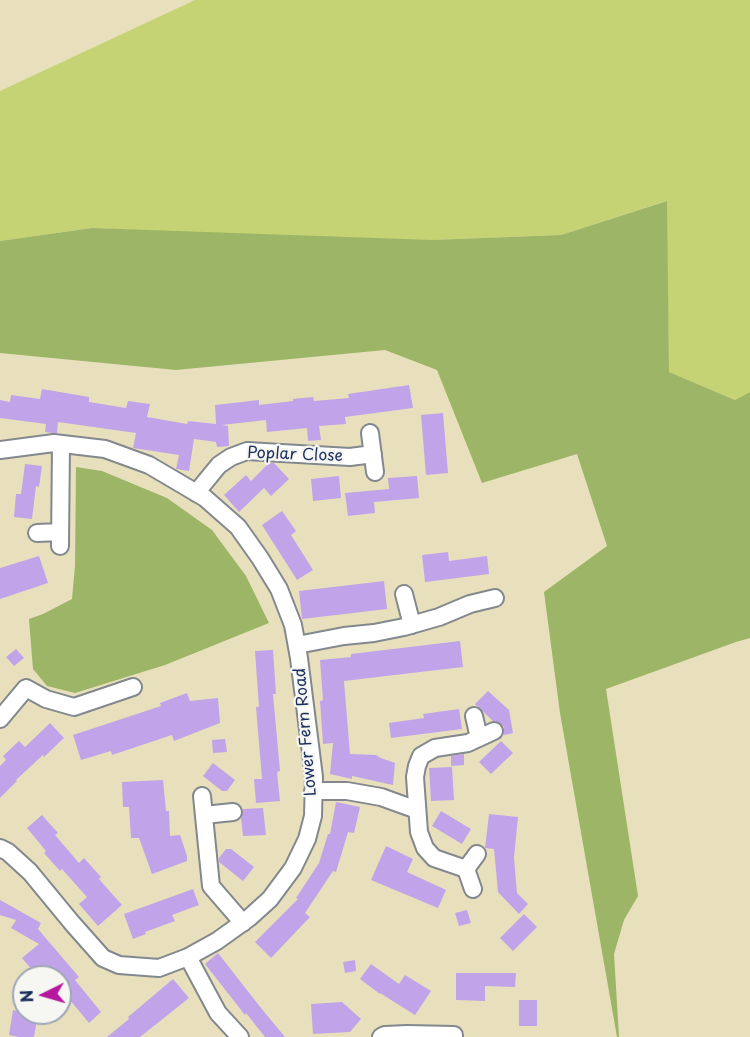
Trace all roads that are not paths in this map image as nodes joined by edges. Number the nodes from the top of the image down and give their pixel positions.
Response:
1 (370, 433) dead end
2 (61, 444) junction
3 (0, 450) edge
4 (373, 454) junction
5 (375, 472) dead end
6 (196, 493) junction
7 (37, 533) dead end
8 (404, 594) dead end
9 (495, 598) dead end
10 (412, 625) junction
11 (297, 645) junction
12 (133, 687) dead end
13 (474, 716) dead end
14 (0, 719) edge
15 (494, 731) dead end
16 (478, 738) junction
17 (313, 791) junction
18 (202, 796) dead end
19 (417, 810) junction
20 (233, 812) dead end
21 (204, 815) junction
22 (0, 848) edge
23 (477, 854) dead end
24 (466, 869) junction
25 (473, 889) dead end
26 (243, 923) junction
27 (188, 957) junction
28 (454, 1035) dead end
29 (240, 1037) edge
30 (381, 1037) edge

1 - 4 street
2 - 3 street, Lower Fern Road
2 - 6 street, Lower Fern Road
2 - 7 street
4 - 5 street
4 - 6 street, Poplar Close
6 - 11 street, Lower Fern Road
8 - 10 street
9 - 10 street
10 - 11 street
11 - 17 street, Lower Fern Road
12 - 14 street
13 - 16 street
15 - 16 street
16 - 19 street
17 - 19 street
17 - 26 street, Lower Fern Road
18 - 21 street
19 - 24 street
20 - 21 street
21 - 26 street
22 - 27 street, Lower Fern Road
23 - 24 street
24 - 25 street
26 - 27 street, Lower Fern Road
27 - 29 street
28 - 30 street

